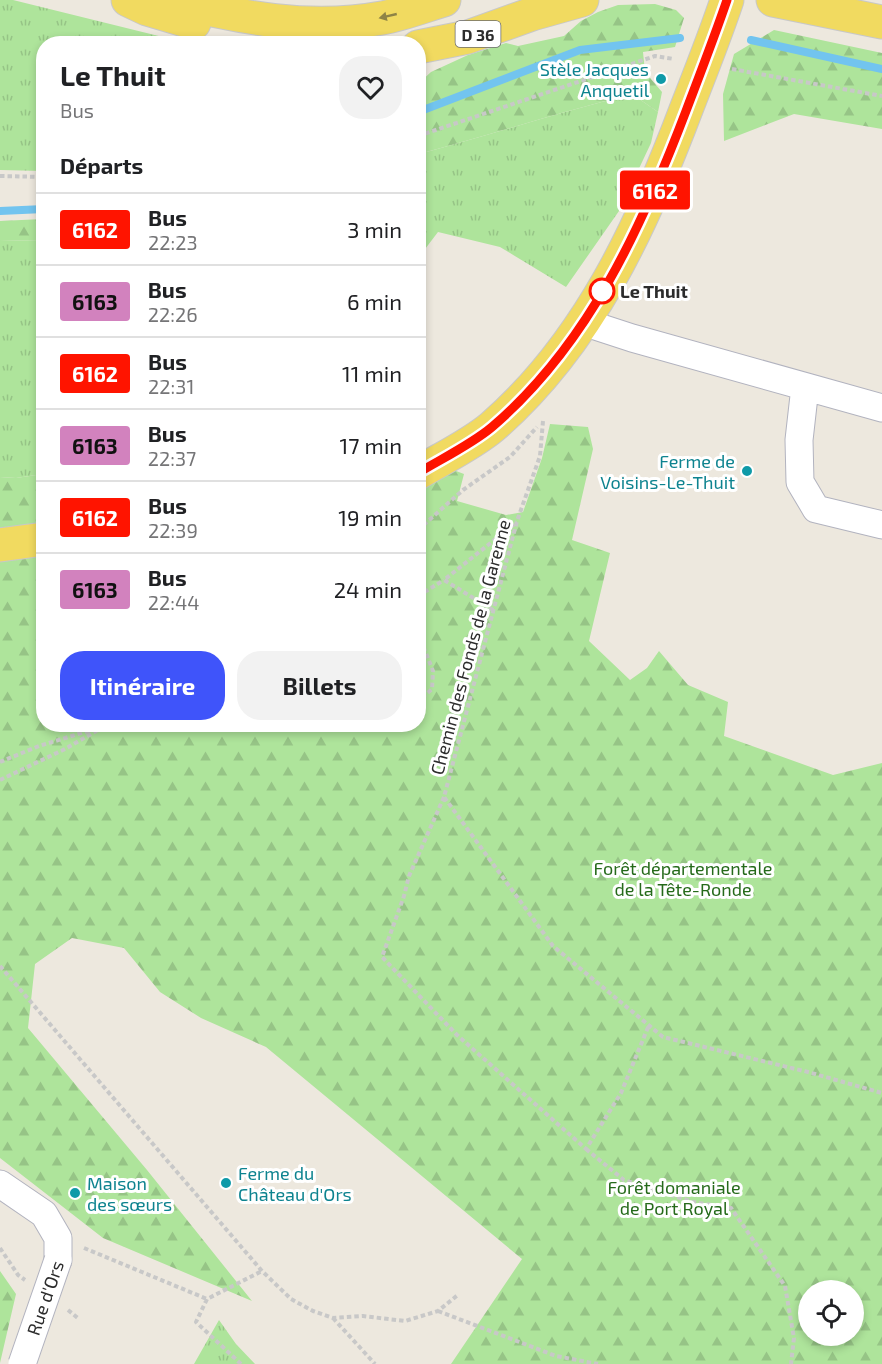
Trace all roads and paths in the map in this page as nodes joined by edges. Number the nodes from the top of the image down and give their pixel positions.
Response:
1 (128, 0) edge
2 (171, 0) edge
3 (444, 0) edge
4 (582, 0) edge
5 (727, 0) edge
6 (773, 0) edge
7 (540, 7) edge
8 (882, 22) edge
9 (243, 36) edge
10 (426, 45) edge
11 (706, 64) junction
12 (882, 96) edge
13 (426, 133) edge
14 (0, 176) edge
15 (36, 177) edge
16 (583, 322) junction
17 (805, 387) junction
18 (882, 408) edge
19 (426, 468) edge
20 (517, 521) junction
21 (426, 523) edge
22 (882, 525) edge
23 (36, 540) edge
24 (0, 545) edge
25 (444, 580) junction
26 (426, 591) edge
27 (494, 610) junction
28 (426, 653) edge
29 (426, 694) edge
30 (85, 732) edge
31 (94, 732) edge
32 (0, 762) edge
33 (0, 780) edge
34 (444, 797) junction
35 (0, 966) edge
36 (649, 1025) junction
37 (882, 1093) edge
38 (586, 1149) junction
39 (0, 1184) edge
40 (58, 1249) junction
41 (262, 1271) junction
42 (459, 1294) dead end
43 (207, 1299) junction
44 (438, 1311) junction
45 (333, 1318) junction
46 (22, 1364) edge
47 (241, 1364) edge
48 (375, 1364) edge
49 (598, 1364) edge
50 (791, 1364) edge

1 - 9 main road
3 -> 2 main road, D 36
4 - 7 main road, D 36
5 - 11 main road
6 - 8 main road
7 - 10 main road, D 36
11 - 12 path
11 - 13 path
11 - 16 main road
14 - 15 path
16 - 17 street
16 - 19 main road
17 - 18 street
17 - 22 street
20 - 21 path, Chemin des Fonds de la Garenne
20 - 25 path
20 - 27 path, Chemin des Fonds de la Garenne
23 - 24 main road
25 - 26 path
25 - 27 path
27 - 34 path, Chemin des Fonds de la Garenne
28 - 29 path
30 - 32 path
31 - 33 path
34 - 36 path, Chemin des Fonds de la Garenne
34 - 38 path
35 - 41 path
36 - 37 path, Chemin des Fonds de la Garenne
36 - 38 path
38 - 50 path
39 - 40 street, Rue d'Ors
40 - 43 path
40 - 46 street, Rue d'Ors, bridge
41 - 43 path
41 - 45 path
42 - 44 path
43 - 47 path
44 - 45 path
44 - 49 path
45 - 48 path

